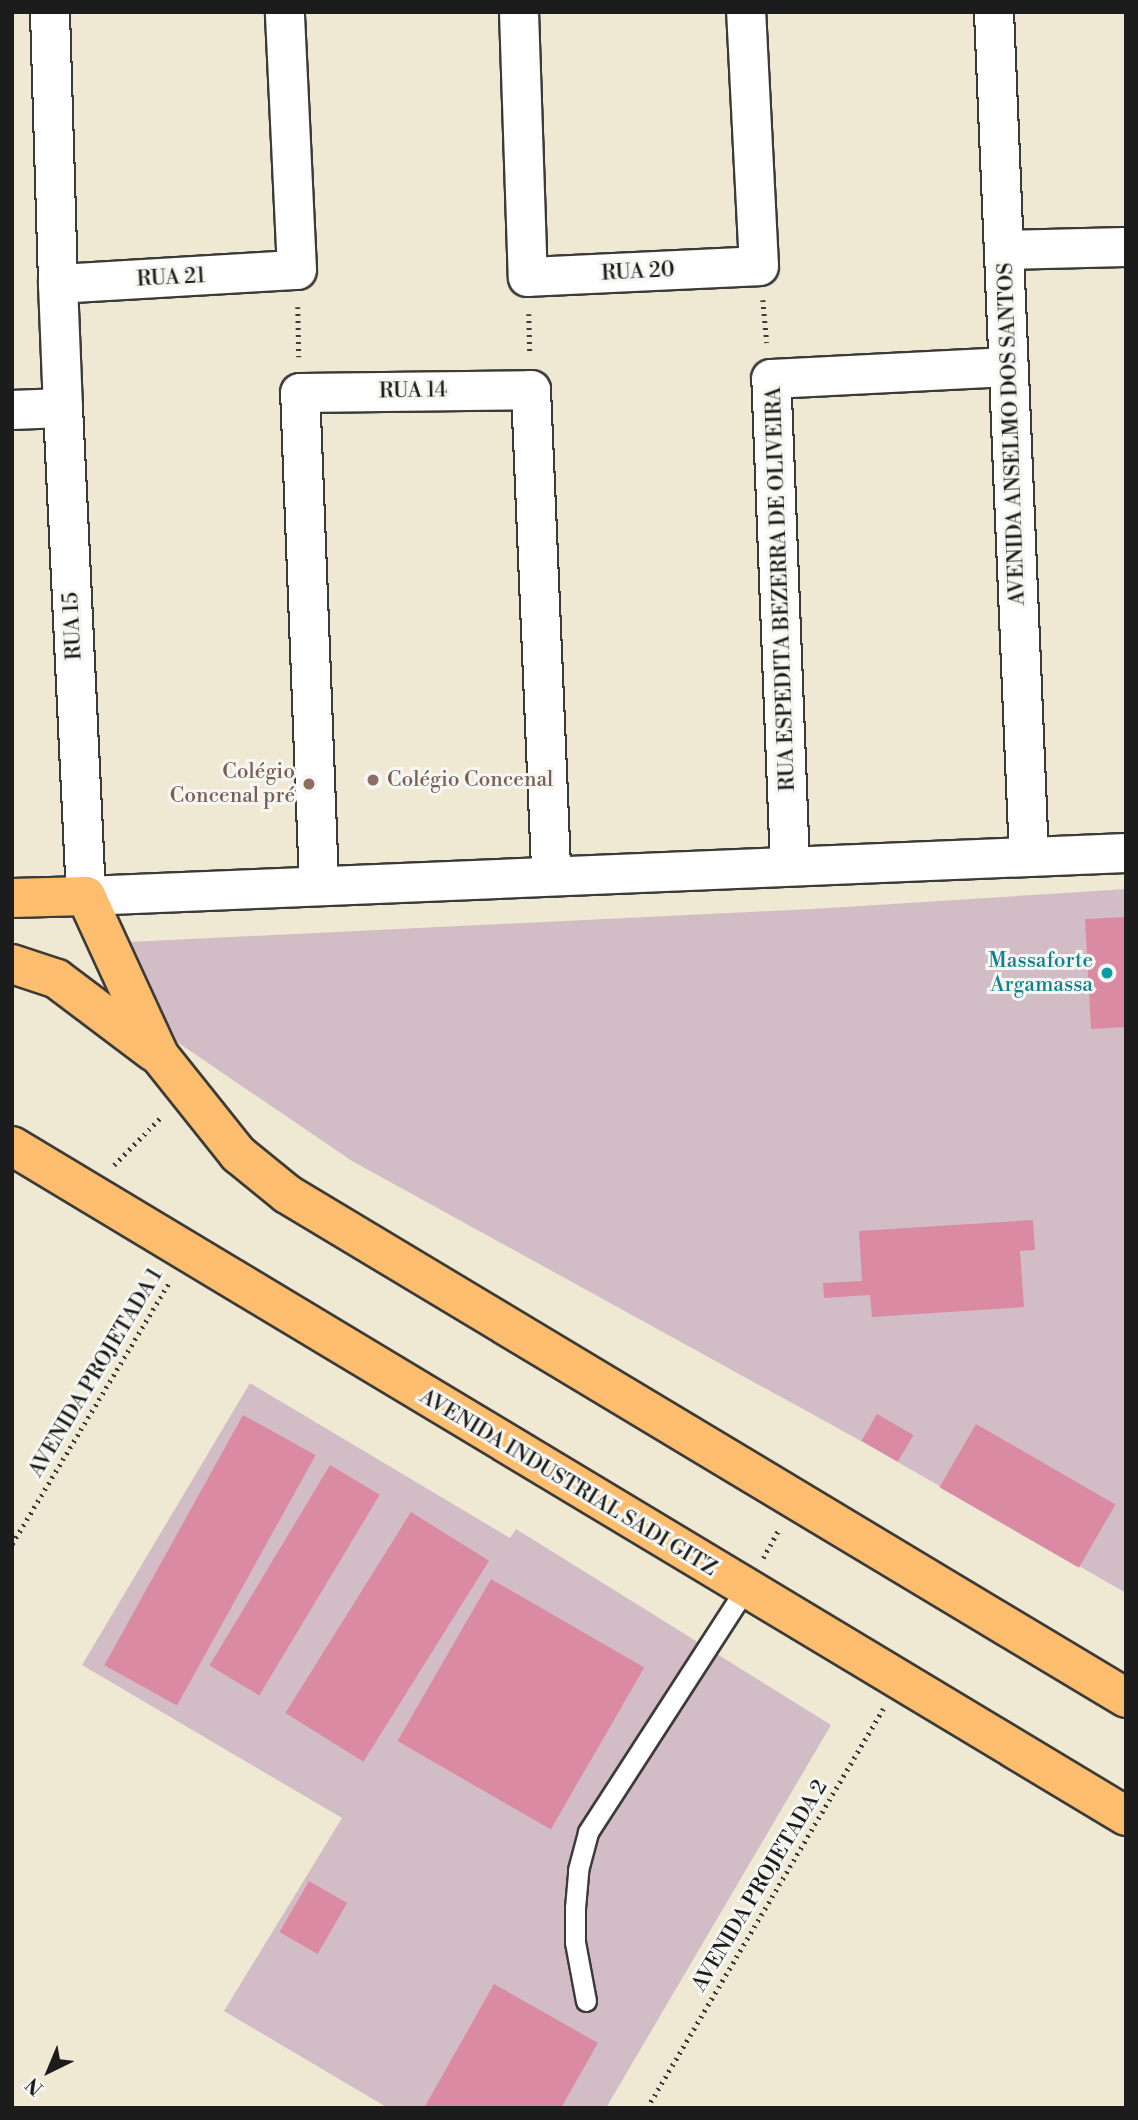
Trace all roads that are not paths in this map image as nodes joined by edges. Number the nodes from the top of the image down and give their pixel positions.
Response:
1 (50, 12) edge
2 (285, 12) edge
3 (519, 12) edge
4 (746, 12) edge
5 (994, 12) edge
6 (1126, 247) edge
7 (1004, 250) junction
8 (58, 284) junction
9 (1009, 368) junction
10 (63, 408) junction
11 (12, 410) edge
12 (1126, 853) edge
13 (1029, 857) junction
14 (790, 866) junction
15 (551, 875) junction
16 (319, 884) junction
17 (86, 895) junction
18 (12, 898) edge
19 (12, 964) edge
20 (159, 1055) junction
21 (12, 1146) edge
22 (745, 1589) junction
23 (1126, 1698) edge
24 (1126, 1816) edge
25 (586, 2001) dead end

1 - 8 street
2 - 8 street, RUA 21
3 - 4 street, RUA 20
5 - 7 street, AVENIDA ANSELMO DOS SANTOS
6 - 7 street
7 - 9 street, AVENIDA ANSELMO DOS SANTOS
8 - 10 street, RUA 15
9 - 13 street, AVENIDA ANSELMO DOS SANTOS
9 - 14 street, RUA ESPEDITA BEZERRA DE OLIVEIRA
10 - 11 street
10 - 17 street, RUA 15
12 - 13 street
13 - 14 street
14 - 15 street
15 - 16 street
15 - 16 street, RUA 14
16 - 17 street
17 - 18 main road
17 - 20 main road
19 - 20 main road
20 - 23 main road
21 - 22 main road, AVENIDA INDUSTRIAL SADI GITZ
22 - 24 main road, AVENIDA INDUSTRIAL SADI GITZ
22 - 25 lane

